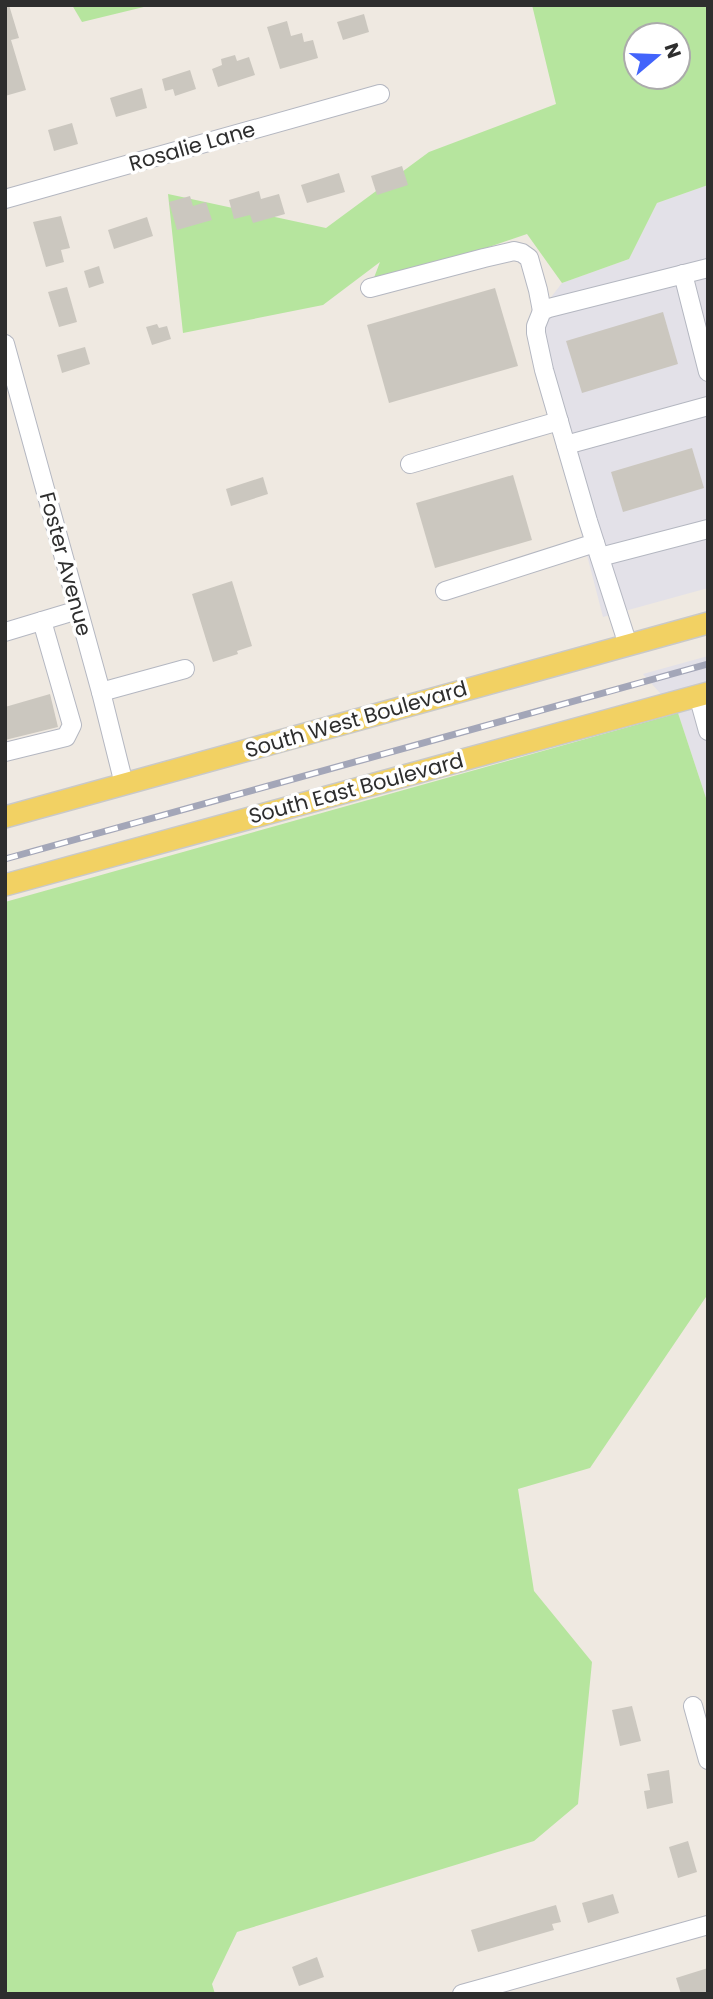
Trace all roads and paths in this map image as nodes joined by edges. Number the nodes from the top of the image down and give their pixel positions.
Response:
1 (380, 94) dead end
2 (5, 199) edge
3 (708, 268) edge
4 (683, 274) junction
5 (370, 288) dead end
6 (542, 311) junction
7 (5, 345) edge
8 (708, 372) edge
9 (708, 405) edge
10 (559, 421) junction
11 (566, 445) junction
12 (410, 464) dead end
13 (708, 529) edge
14 (598, 550) junction
15 (445, 591) dead end
16 (78, 610) junction
17 (41, 621) junction
18 (708, 622) edge
19 (5, 632) edge
20 (628, 645) junction
21 (185, 669) dead end
22 (101, 692) junction
23 (703, 694) edge
24 (708, 731) edge
25 (5, 752) edge
26 (124, 784) junction
27 (5, 817) edge
28 (5, 885) edge
29 (693, 1706) dead end
30 (708, 1760) edge
31 (708, 1926) edge
32 (462, 1994) edge

1 - 2 street, Rosalie Lane
3 - 4 street
4 - 6 street
4 - 8 street
5 - 6 street
6 - 10 street
7 - 16 street, Foster Avenue
9 - 11 street
10 - 11 street
10 - 12 street
11 - 14 street
13 - 14 street
14 - 15 street
14 - 20 street
16 - 17 street
16 - 22 street, Foster Avenue
17 - 19 street
17 - 25 street
18 - 20 main road, South West Boulevard
20 - 26 main road, South West Boulevard
21 - 22 street
22 - 26 street, Foster Avenue
23 - 24 street
23 - 28 main road, South East Boulevard
26 - 27 main road, South West Boulevard
29 - 30 street
31 - 32 street

